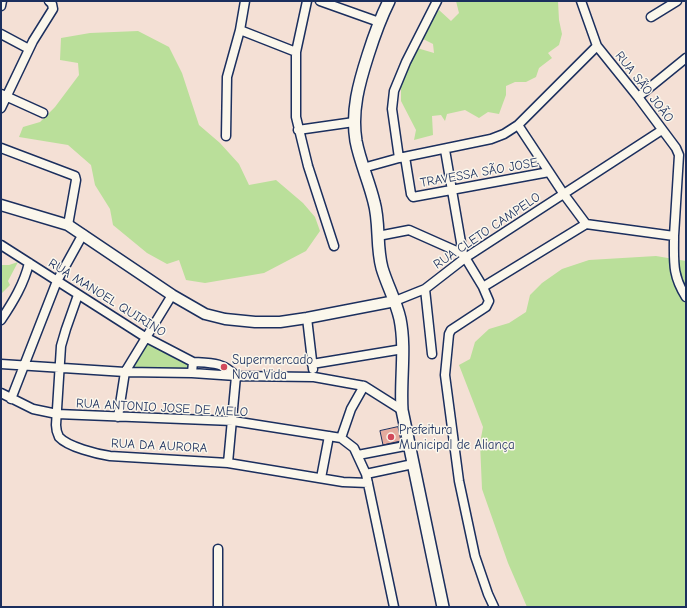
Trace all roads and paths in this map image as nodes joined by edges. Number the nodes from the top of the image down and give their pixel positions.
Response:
1 (2, 1) edge
2 (49, 1) edge
3 (245, 1) edge
4 (307, 1) edge
5 (320, 1) edge
6 (389, 1) edge
7 (437, 1) edge
8 (581, 1) edge
9 (677, 1) edge
10 (1, 6) edge
11 (651, 17) dead end
12 (379, 22) junction
13 (240, 30) junction
14 (1, 34) edge
15 (597, 46) junction
16 (29, 49) junction
17 (296, 52) junction
18 (686, 58) edge
19 (4, 95) edge
20 (638, 97) junction
21 (1, 108) edge
22 (43, 113) dead end
23 (354, 122) junction
24 (518, 125) junction
25 (298, 130) junction
26 (662, 130) junction
27 (226, 136) dead end
28 (1, 148) edge
29 (445, 150) junction
30 (402, 157) junction
31 (363, 168) junction
32 (549, 172) junction
33 (452, 189) junction
34 (563, 194) junction
35 (1, 205) edge
36 (586, 224) junction
37 (68, 225) junction
38 (83, 234) junction
39 (378, 236) junction
40 (674, 236) junction
41 (1, 245) edge
42 (334, 246) dead end
43 (464, 256) junction
44 (29, 263) junction
45 (57, 281) junction
46 (482, 287) junction
47 (425, 289) junction
48 (78, 295) junction
49 (172, 295) junction
50 (686, 297) edge
51 (395, 301) junction
52 (307, 318) junction
53 (1, 320) edge
54 (145, 337) junction
55 (403, 350) junction
56 (432, 354) dead end
57 (193, 362) junction
58 (1, 364) edge
59 (312, 364) junction
60 (23, 366) junction
61 (59, 368) junction
62 (125, 372) junction
63 (192, 373) junction
64 (236, 376) junction
65 (314, 377) junction
66 (364, 386) junction
67 (1, 393) edge
68 (12, 399) junction
69 (402, 410) junction
70 (56, 414) junction
71 (118, 417) junction
72 (232, 422) junction
73 (329, 436) junction
74 (341, 438) junction
75 (410, 445) junction
76 (358, 455) junction
77 (228, 462) junction
78 (413, 464) junction
79 (366, 474) junction
80 (321, 478) junction
81 (368, 483) junction
82 (218, 549) dead end
83 (218, 607) edge
84 (394, 607) edge
85 (443, 607) edge
86 (494, 607) edge

1 - 10 street
2 - 16 street
3 - 13 street
4 - 17 street
5 - 12 street
6 - 12 main road
7 - 30 street
8 - 15 street, RUA SÃO JOÃO
9 - 11 street
12 - 23 main road
13 - 17 street
13 - 27 street
14 - 16 street
15 - 20 street, RUA SÃO JOÃO
15 - 24 street
16 - 19 street
17 - 25 street
18 - 20 street
19 - 21 street
19 - 22 street
20 - 26 street, RUA SÃO JOÃO
23 - 25 street
23 - 31 main road
24 - 29 street
24 - 32 street
25 - 42 street
26 - 34 street, RUA CLETO CAMPELO
26 - 40 street, RUA SÃO JOÃO
28 - 37 street
29 - 30 street
29 - 33 street
30 - 31 street
30 - 33 street, TRAVESSA SÃO JOSE
31 - 39 main road
32 - 33 street, TRAVESSA SÃO JOSE
32 - 34 street
33 - 43 street
34 - 36 street
34 - 43 street, RUA CLETO CAMPELO
35 - 37 street
36 - 40 street
36 - 46 street
37 - 38 street
38 - 45 street
38 - 49 street
39 - 43 street
39 - 51 main road
40 - 50 street, RUA SÃO JOÃO
41 - 44 street, RUA MANOEL QUIRINO
43 - 46 street
43 - 47 street, RUA CLETO CAMPELO
44 - 45 street, RUA MANOEL QUIRINO
44 - 53 street
45 - 48 street, RUA MANOEL QUIRINO
45 - 60 street
46 - 86 street
47 - 51 street, RUA CLETO CAMPELO
47 - 56 street
48 - 54 street, RUA MANOEL QUIRINO
48 - 61 street
49 - 52 street
49 - 54 street
51 - 52 street
51 - 55 main road
52 - 59 street
54 - 57 street, RUA MANOEL QUIRINO
54 - 62 street
55 - 59 street
55 - 69 main road
57 - 63 street
57 - 64 street
58 - 60 street
59 - 65 street
60 - 61 street
60 - 68 street
61 - 62 street
61 - 70 street
62 - 63 street
62 - 71 street
63 - 64 street
64 - 65 street
64 - 72 street
65 - 66 street
66 - 69 street
66 - 74 street
67 - 68 street
68 - 70 street
69 - 75 main road
70 - 71 street, RUA ANTONIO JOSE DE MELO
70 - 77 street, RUA DA AURORA
71 - 72 street, RUA ANTONIO JOSE DE MELO
72 - 73 street, RUA ANTONIO JOSE DE MELO
72 - 77 street
73 - 74 street, RUA ANTONIO JOSE DE MELO
73 - 80 street
74 - 76 street
75 - 76 street
75 - 78 main road
76 - 79 street
77 - 80 street, RUA DA AURORA
78 - 79 street
78 - 85 main road
79 - 81 street
80 - 81 street, RUA DA AURORA
81 - 84 street
82 - 83 street

